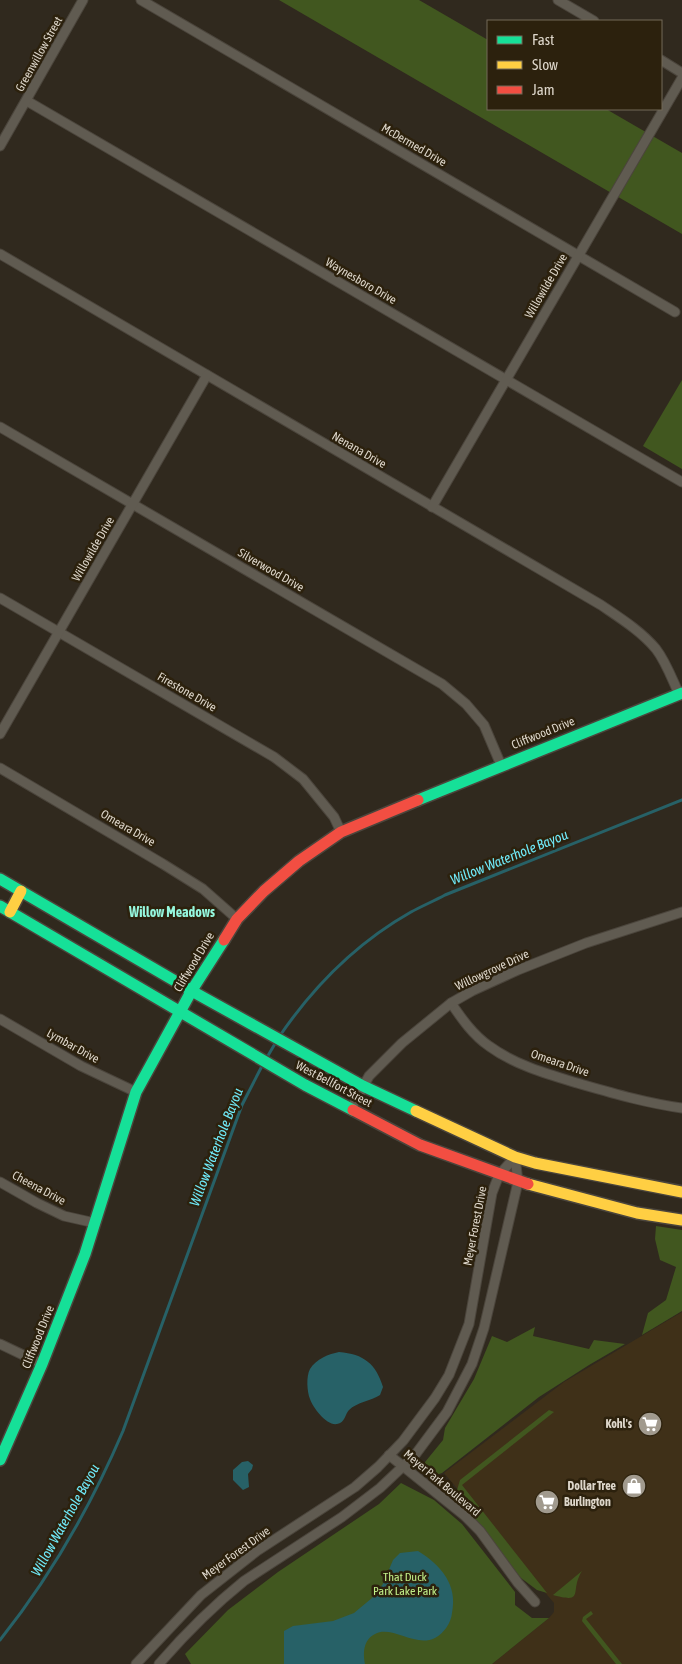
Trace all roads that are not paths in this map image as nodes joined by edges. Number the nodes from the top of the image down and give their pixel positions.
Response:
1 (83, 0) edge
2 (141, 0) edge
3 (558, 0) edge
4 (592, 20) edge
5 (662, 61) edge
6 (682, 73) edge
7 (682, 78) edge
8 (26, 101) junction
9 (0, 146) edge
10 (0, 254) edge
11 (579, 256) junction
12 (675, 312) dead end
13 (207, 376) junction
14 (506, 380) junction
15 (0, 427) edge
16 (682, 482) edge
17 (133, 504) junction
18 (432, 507) junction
19 (0, 598) edge
20 (59, 632) junction
21 (681, 694) edge
22 (0, 734) edge
23 (501, 765) junction
24 (0, 768) edge
25 (341, 832) junction
26 (0, 879) edge
27 (21, 891) junction
28 (5, 909) edge
29 (682, 912) edge
30 (237, 919) junction
31 (192, 990) junction
32 (451, 1003) junction
33 (180, 1013) junction
34 (0, 1019) edge
35 (363, 1086) junction
36 (136, 1092) junction
37 (682, 1108) edge
38 (351, 1109) junction
39 (516, 1157) junction
40 (499, 1175) junction
41 (0, 1182) edge
42 (518, 1182) junction
43 (682, 1192) edge
44 (682, 1220) edge
45 (96, 1224) junction
46 (469, 1324) junction
47 (484, 1328) junction
48 (0, 1344) edge
49 (42, 1364) junction
50 (389, 1455) junction
51 (0, 1460) edge
52 (403, 1467) junction
53 (315, 1514) junction
54 (325, 1528) junction
55 (535, 1602) dead end
56 (148, 1650) junction
57 (160, 1663) edge
58 (136, 1664) edge

1 - 8 street, Greenwillow Street
2 - 11 street, McDermed Drive
3 - 4 street
5 - 6 street
7 - 11 street, Willowilde Drive
8 - 9 street, Greenwillow Street
8 - 14 street, Waynesboro Drive
10 - 13 street, Nenana Drive
11 - 12 street, McDermed Drive
11 - 14 street, Willowilde Drive
13 - 17 street, Willowilde Drive
13 - 18 street, Nenana Drive
14 - 16 street, Waynesboro Drive
14 - 18 street, Willowilde Drive
15 - 17 street, Silverwood Drive
17 - 20 street, Willowilde Drive
17 - 23 street, Silverwood Drive
18 - 21 street, Nenana Drive
19 - 20 street, Firestone Drive
20 - 22 street, Willowilde Drive
20 - 25 street, Firestone Drive
21 - 23 main road, Cliffwood Drive
23 - 25 main road, Cliffwood Drive
24 - 30 street, Omeara Drive
25 - 30 main road, Cliffwood Drive
26 - 27 main road, West Bellfort Street
27 - 28 main road
27 - 31 main road, West Bellfort Street
28 - 33 main road, West Bellfort Street
29 - 32 street, Willowgrove Drive
30 - 31 main road, Cliffwood Drive
31 - 33 main road, Cliffwood Drive
31 - 35 main road, West Bellfort Street
32 - 35 street, Willowgrove Drive
32 - 37 street, Omeara Drive
33 - 36 main road, Cliffwood Drive
33 - 38 main road, West Bellfort Street
34 - 36 street, Lymbar Drive
35 - 38 street, Willowgrove Drive
35 - 39 main road, West Bellfort Street
36 - 45 main road, Cliffwood Drive
38 - 40 main road, West Bellfort Street
39 - 40 street, Meyer Forest Drive
39 - 42 street
39 - 43 main road, West Bellfort Street
40 - 42 main road, West Bellfort Street
40 - 46 street, Meyer Forest Drive
41 - 45 street, Cheena Drive
42 - 44 main road, West Bellfort Street
42 - 47 street
45 - 49 main road, Cliffwood Drive
46 - 47 street
46 - 50 street, Meyer Forest Drive
47 - 52 street
48 - 49 street
49 - 51 main road, Cliffwood Drive
50 - 52 street, Meyer Park Boulevard
50 - 53 street, Meyer Forest Drive
52 - 54 street
52 - 55 street, Meyer Park Boulevard
53 - 54 street
53 - 56 street, Meyer Forest Drive
54 - 57 street
56 - 57 street
56 - 58 street, Meyer Forest Drive

